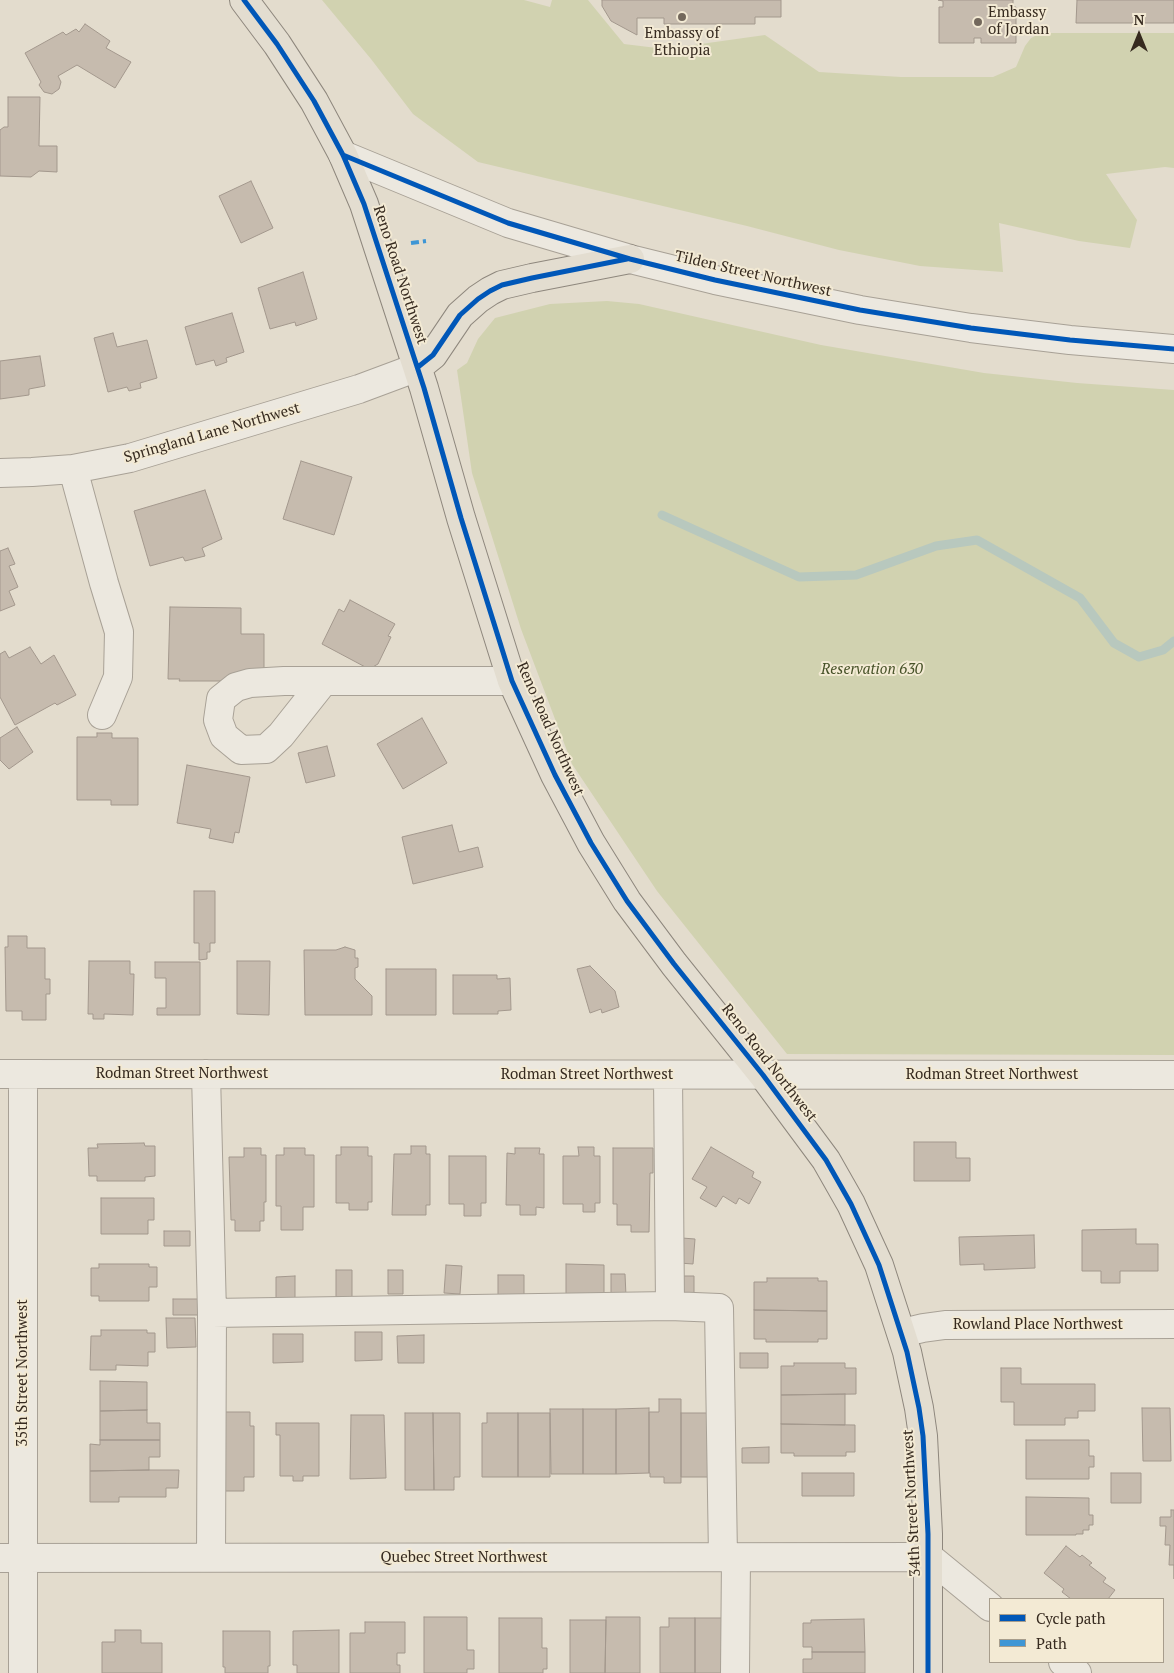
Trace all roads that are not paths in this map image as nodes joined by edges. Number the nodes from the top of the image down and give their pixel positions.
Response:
1 (244, 0) edge
2 (343, 155) junction
3 (630, 259) junction
4 (1174, 349) edge
5 (418, 367) junction
6 (73, 469) junction
7 (0, 473) edge
8 (512, 681) junction
9 (323, 682) dead end
10 (102, 715) dead end
11 (12, 1074) edge
12 (206, 1074) junction
13 (668, 1075) junction
14 (763, 1075) junction
15 (1174, 1075) edge
16 (670, 1306) junction
17 (212, 1313) junction
18 (1174, 1324) edge
19 (902, 1333) junction
20 (12, 1558) edge
21 (211, 1558) junction
22 (730, 1558) junction
23 (928, 1558) junction
24 (989, 1606) edge
25 (1064, 1663) edge
26 (23, 1673) edge
27 (735, 1673) edge
28 (928, 1673) edge
29 (1078, 1673) edge

1 - 2 main road, Reno Road Northwest
2 - 3 street, Tilden Street Northwest
2 - 5 main road, Reno Road Northwest
3 - 4 street, Tilden Street Northwest
3 - 5 main road
5 - 6 street, Springland Lane Northwest
5 - 8 main road, Reno Road Northwest
6 - 7 street, Springland Lane Northwest
6 - 10 street
8 - 9 street
8 - 14 main road, Reno Road Northwest
11 - 12 street, Rodman Street Northwest
11 - 20 street, 35th Street Northwest
12 - 13 street, Rodman Street Northwest
12 - 17 street
13 - 14 street, Rodman Street Northwest
13 - 16 street
14 - 15 street, Rodman Street Northwest
14 - 19 main road, Reno Road Northwest
16 - 17 street
16 - 22 street
17 - 21 street
18 - 19 street, Rowland Place Northwest
19 - 23 main road, 34th Street Northwest
20 - 21 street, Quebec Street Northwest
20 - 26 street, 35th Street Northwest
21 - 22 street, Quebec Street Northwest
22 - 23 street, Quebec Street Northwest
22 - 27 street
23 - 24 street
23 - 28 main road, 34th Street Northwest
25 - 29 street

